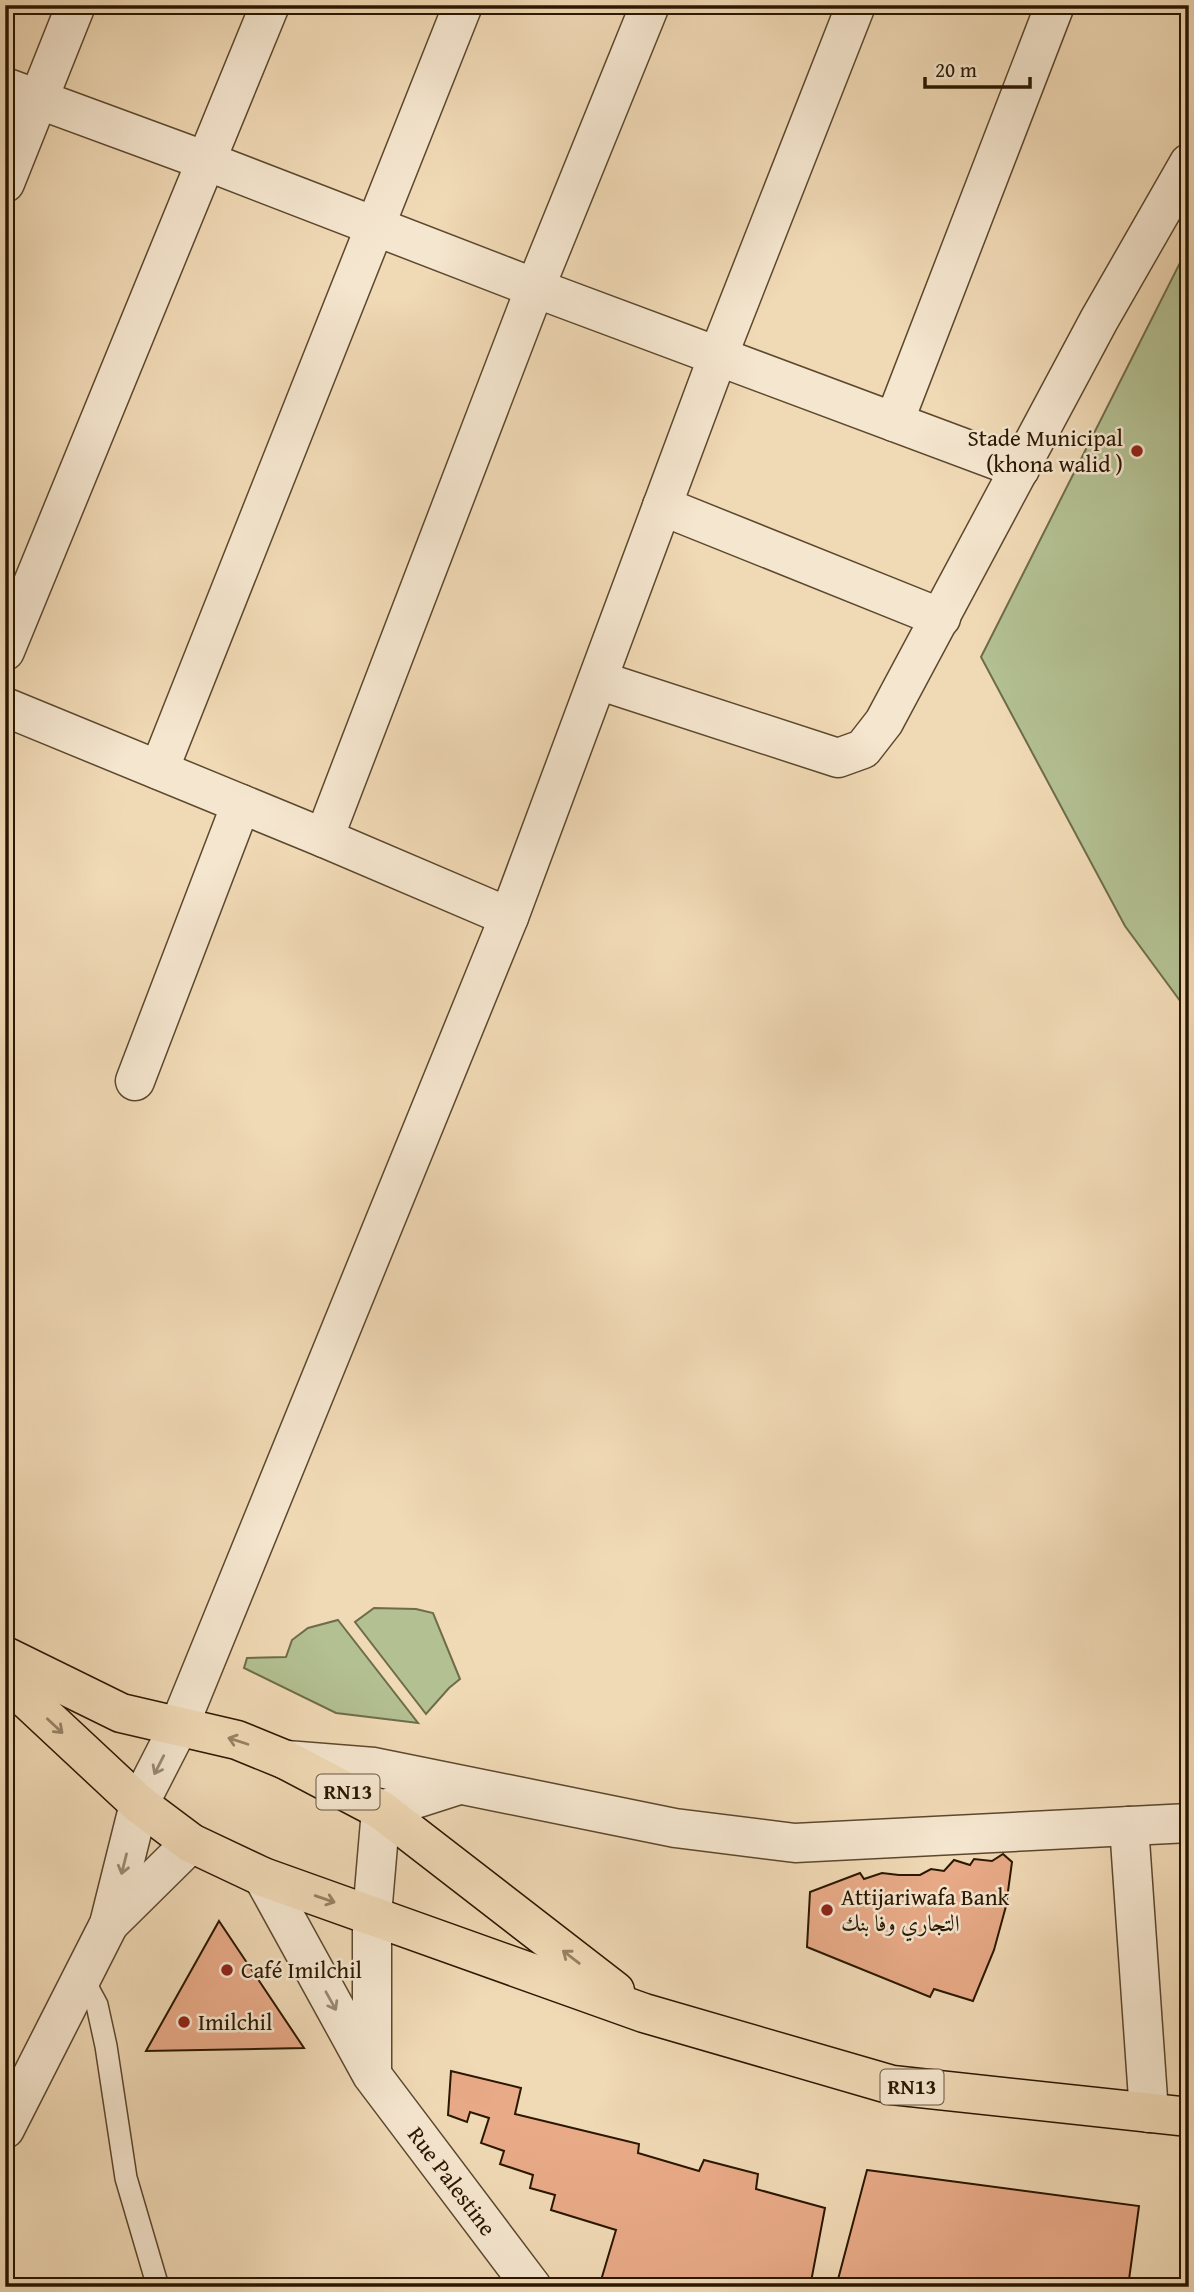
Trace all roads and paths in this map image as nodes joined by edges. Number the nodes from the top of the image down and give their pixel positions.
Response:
1 (76, 5) edge
2 (270, 5) edge
3 (463, 5) edge
4 (650, 5) edge
5 (856, 5) edge
6 (1055, 5) edge
7 (22, 93) edge
8 (206, 160) junction
9 (1189, 163) edge
10 (5, 183) edge
11 (376, 226) junction
12 (534, 288) junction
13 (718, 356) junction
14 (894, 422) junction
15 (1020, 469) junction
16 (662, 506) junction
17 (941, 618) junction
18 (5, 652) edge
19 (598, 680) junction
20 (5, 707) edge
21 (159, 770) junction
22 (242, 804) junction
23 (324, 838) junction
24 (509, 917) junction
25 (135, 1081) dead end
26 (5, 1656) edge
27 (5, 1679) edge
28 (179, 1726) junction
29 (286, 1760) junction
30 (458, 1786) junction
31 (139, 1804) junction
32 (381, 1810) junction
33 (1189, 1823) edge
34 (1129, 1826) junction
35 (191, 1843) junction
36 (263, 1877) junction
37 (372, 1915) junction
38 (109, 1924) junction
39 (82, 1977) junction
40 (644, 2013) junction
41 (372, 2075) junction
42 (1149, 2113) junction
43 (1189, 2117) edge
44 (5, 2129) edge
45 (158, 2287) edge
46 (532, 2287) edge

1 - 7 street
2 - 8 street
3 - 11 street
4 - 12 street
5 - 13 street
6 - 14 street
7 - 8 street
7 - 10 street
8 - 11 street
8 - 18 street
9 - 15 street
11 - 12 street
11 - 21 street
12 - 13 street
12 - 23 street
13 - 14 street
13 - 16 street
14 - 15 street
15 - 17 street
16 - 17 street
16 - 19 street
17 - 19 street
19 - 24 street
20 - 21 street
21 - 22 street
22 - 23 street
22 - 25 street
23 - 24 street
24 - 28 street
26 - 28 main road, RN13
27 -> 31 main road, RN13
29 -> 28 main road, RN13
28 -> 31 street
29 - 30 street
29 - 32 main road, RN13
30 - 32 street
30 - 34 street
31 - 35 main road, RN13
31 -> 38 street
32 - 37 street
40 -> 32 main road, RN13
33 - 34 street
34 - 42 street
35 - 36 main road, RN13
35 - 38 street
36 -> 37 main road, RN13
36 -> 41 street, Rue Palestine
37 - 40 main road, RN13
37 - 41 street
38 - 39 street
39 - 44 street
39 - 45 lane
40 - 42 main road, RN13
41 - 46 street, Rue Palestine
42 - 43 main road, RN13

